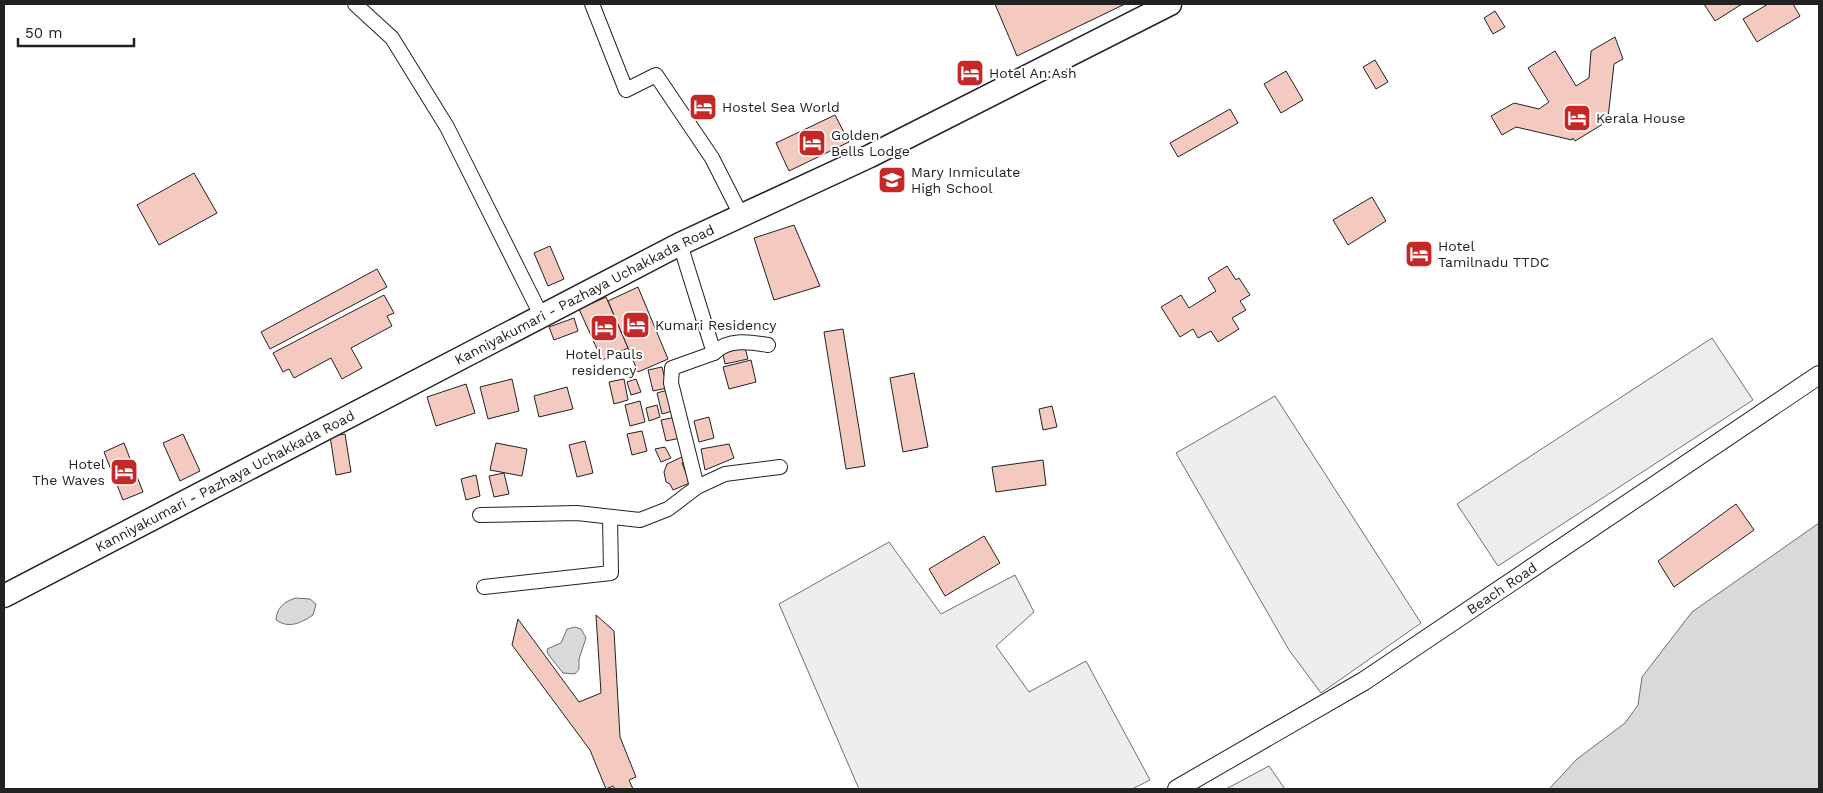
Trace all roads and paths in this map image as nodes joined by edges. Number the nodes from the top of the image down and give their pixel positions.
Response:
1 (355, 4) edge
2 (592, 4) edge
3 (1170, 4) edge
4 (741, 215) junction
5 (680, 244) junction
6 (541, 315) junction
7 (768, 345) dead end
8 (714, 353) junction
9 (1819, 375) edge
10 (780, 467) dead end
11 (697, 487) junction
12 (480, 514) dead end
13 (610, 517) junction
14 (484, 587) dead end
15 (4, 596) edge
16 (1176, 789) edge

1 - 6 street
2 - 4 street
3 - 4 main road, Kanniyakumari - Pazhaya Uchakkada Road
4 - 5 main road, Kanniyakumari - Pazhaya Uchakkada Road
5 - 6 main road, Kanniyakumari - Pazhaya Uchakkada Road
5 - 8 street
6 - 15 main road, Kanniyakumari - Pazhaya Uchakkada Road
7 - 8 street
8 - 11 street
9 - 16 street, Beach Road
10 - 11 street
11 - 13 street
12 - 13 street
13 - 14 street

